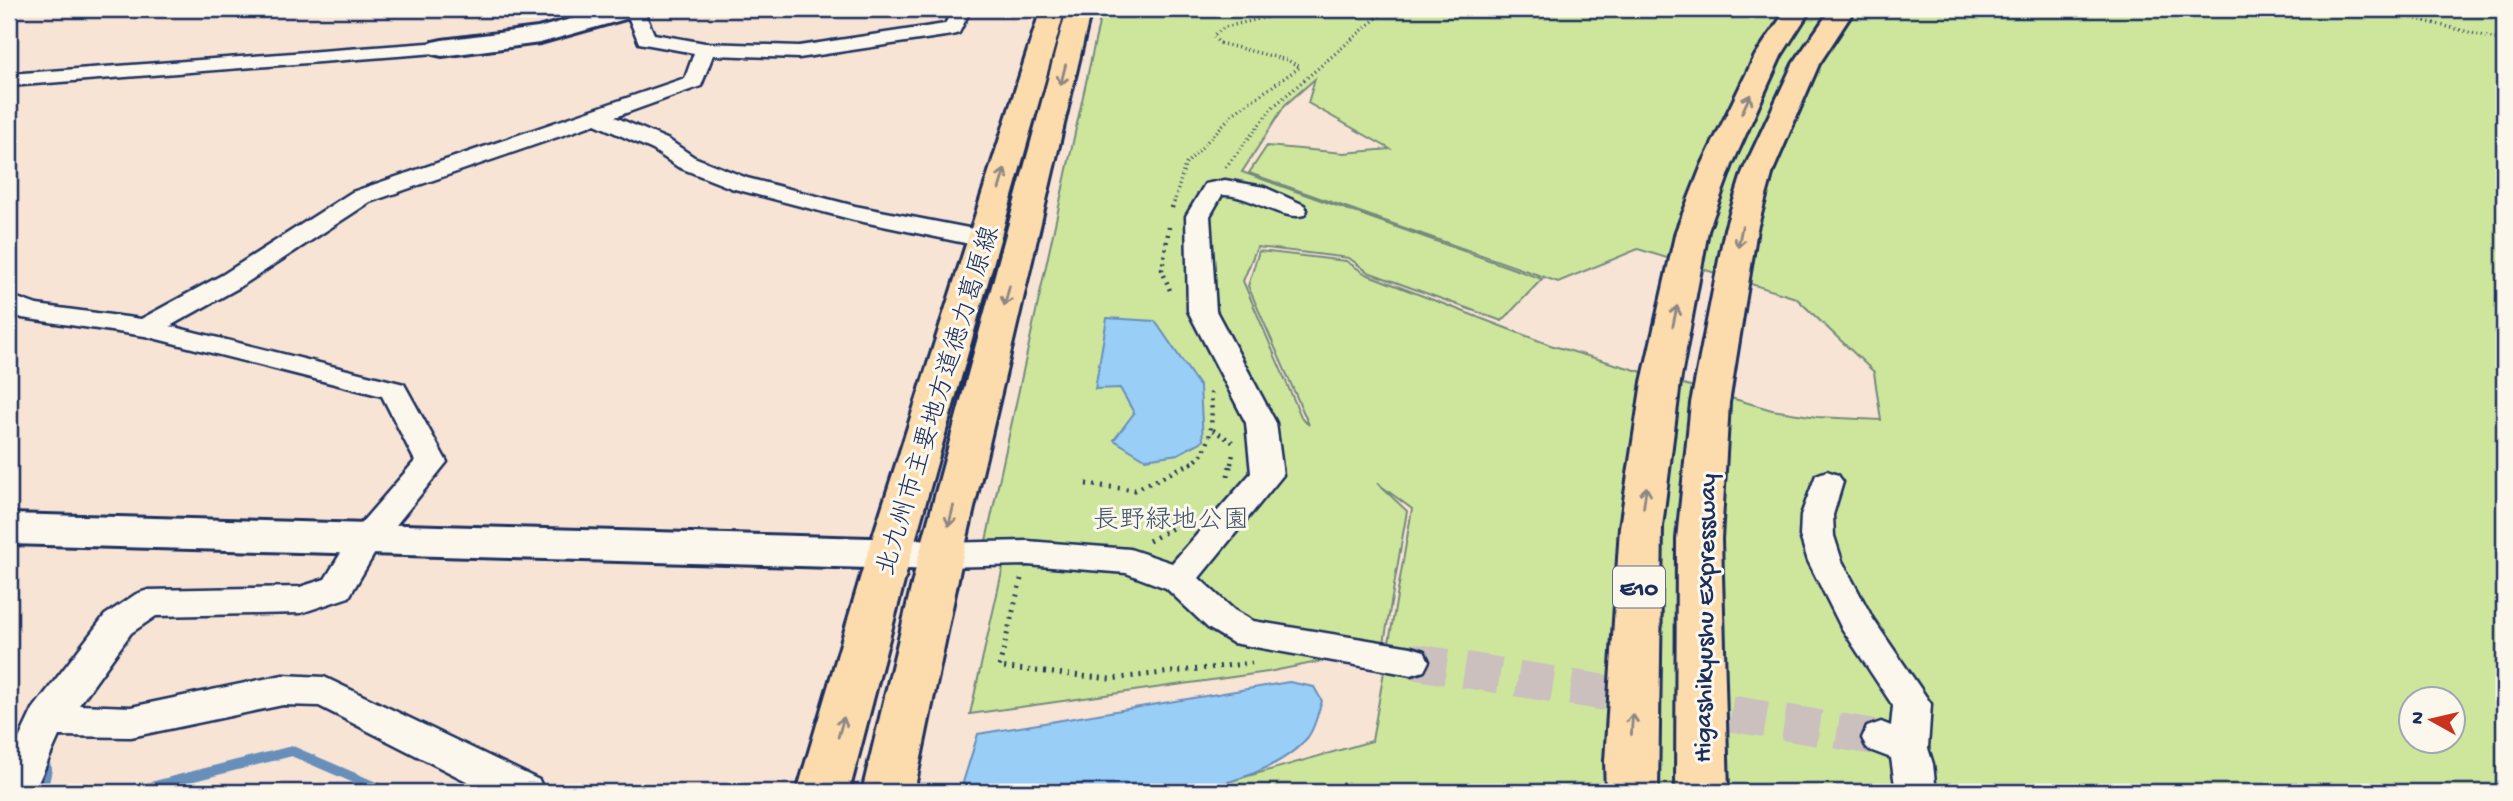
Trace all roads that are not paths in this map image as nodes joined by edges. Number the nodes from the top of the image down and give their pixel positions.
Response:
1 (634, 9) edge
2 (962, 9) edge
3 (1053, 9) edge
4 (1079, 9) edge
5 (1798, 9) edge
6 (1835, 19) edge
7 (442, 48) joint
8 (705, 49) junction
9 (9, 80) edge
10 (598, 117) junction
11 (1295, 209) dead end
12 (984, 239) junction
13 (9, 303) edge
14 (145, 328) junction
15 (1827, 482) dead end
16 (9, 529) edge
17 (367, 538) junction
18 (890, 555) junction
19 (941, 555) junction
20 (1178, 579) junction
21 (1411, 662) tunnel mouth
22 (47, 720) junction
23 (14, 792) edge
24 (525, 792) edge
25 (823, 792) edge
26 (888, 792) edge
27 (1632, 792) edge
28 (1702, 792) edge
29 (1916, 792) edge

1 - 7 street
1 - 8 street
2 - 8 street
12 -> 3 main road, 北九州市主要地方道徳力葛原線
4 -> 19 main road, 北九州市主要地方道徳力葛原線
27 -> 5 main road, E10
6 -> 28 main road, Higashikyushu Expressway / E10
7 - 9 street
8 - 10 street
10 - 12 street
10 - 14 street
11 - 20 street
12 - 18 main road, 北九州市主要地方道徳力葛原線
13 - 14 street
14 - 17 street
15 - 29 street
16 - 17 street
17 - 18 street
17 - 22 street
18 - 19 street
25 -> 18 main road, 北九州市主要地方道徳力葛原線
19 - 20 street
19 - 26 main road, 北九州市主要地方道徳力葛原線
20 - 21 street
22 - 23 street
22 - 24 street

